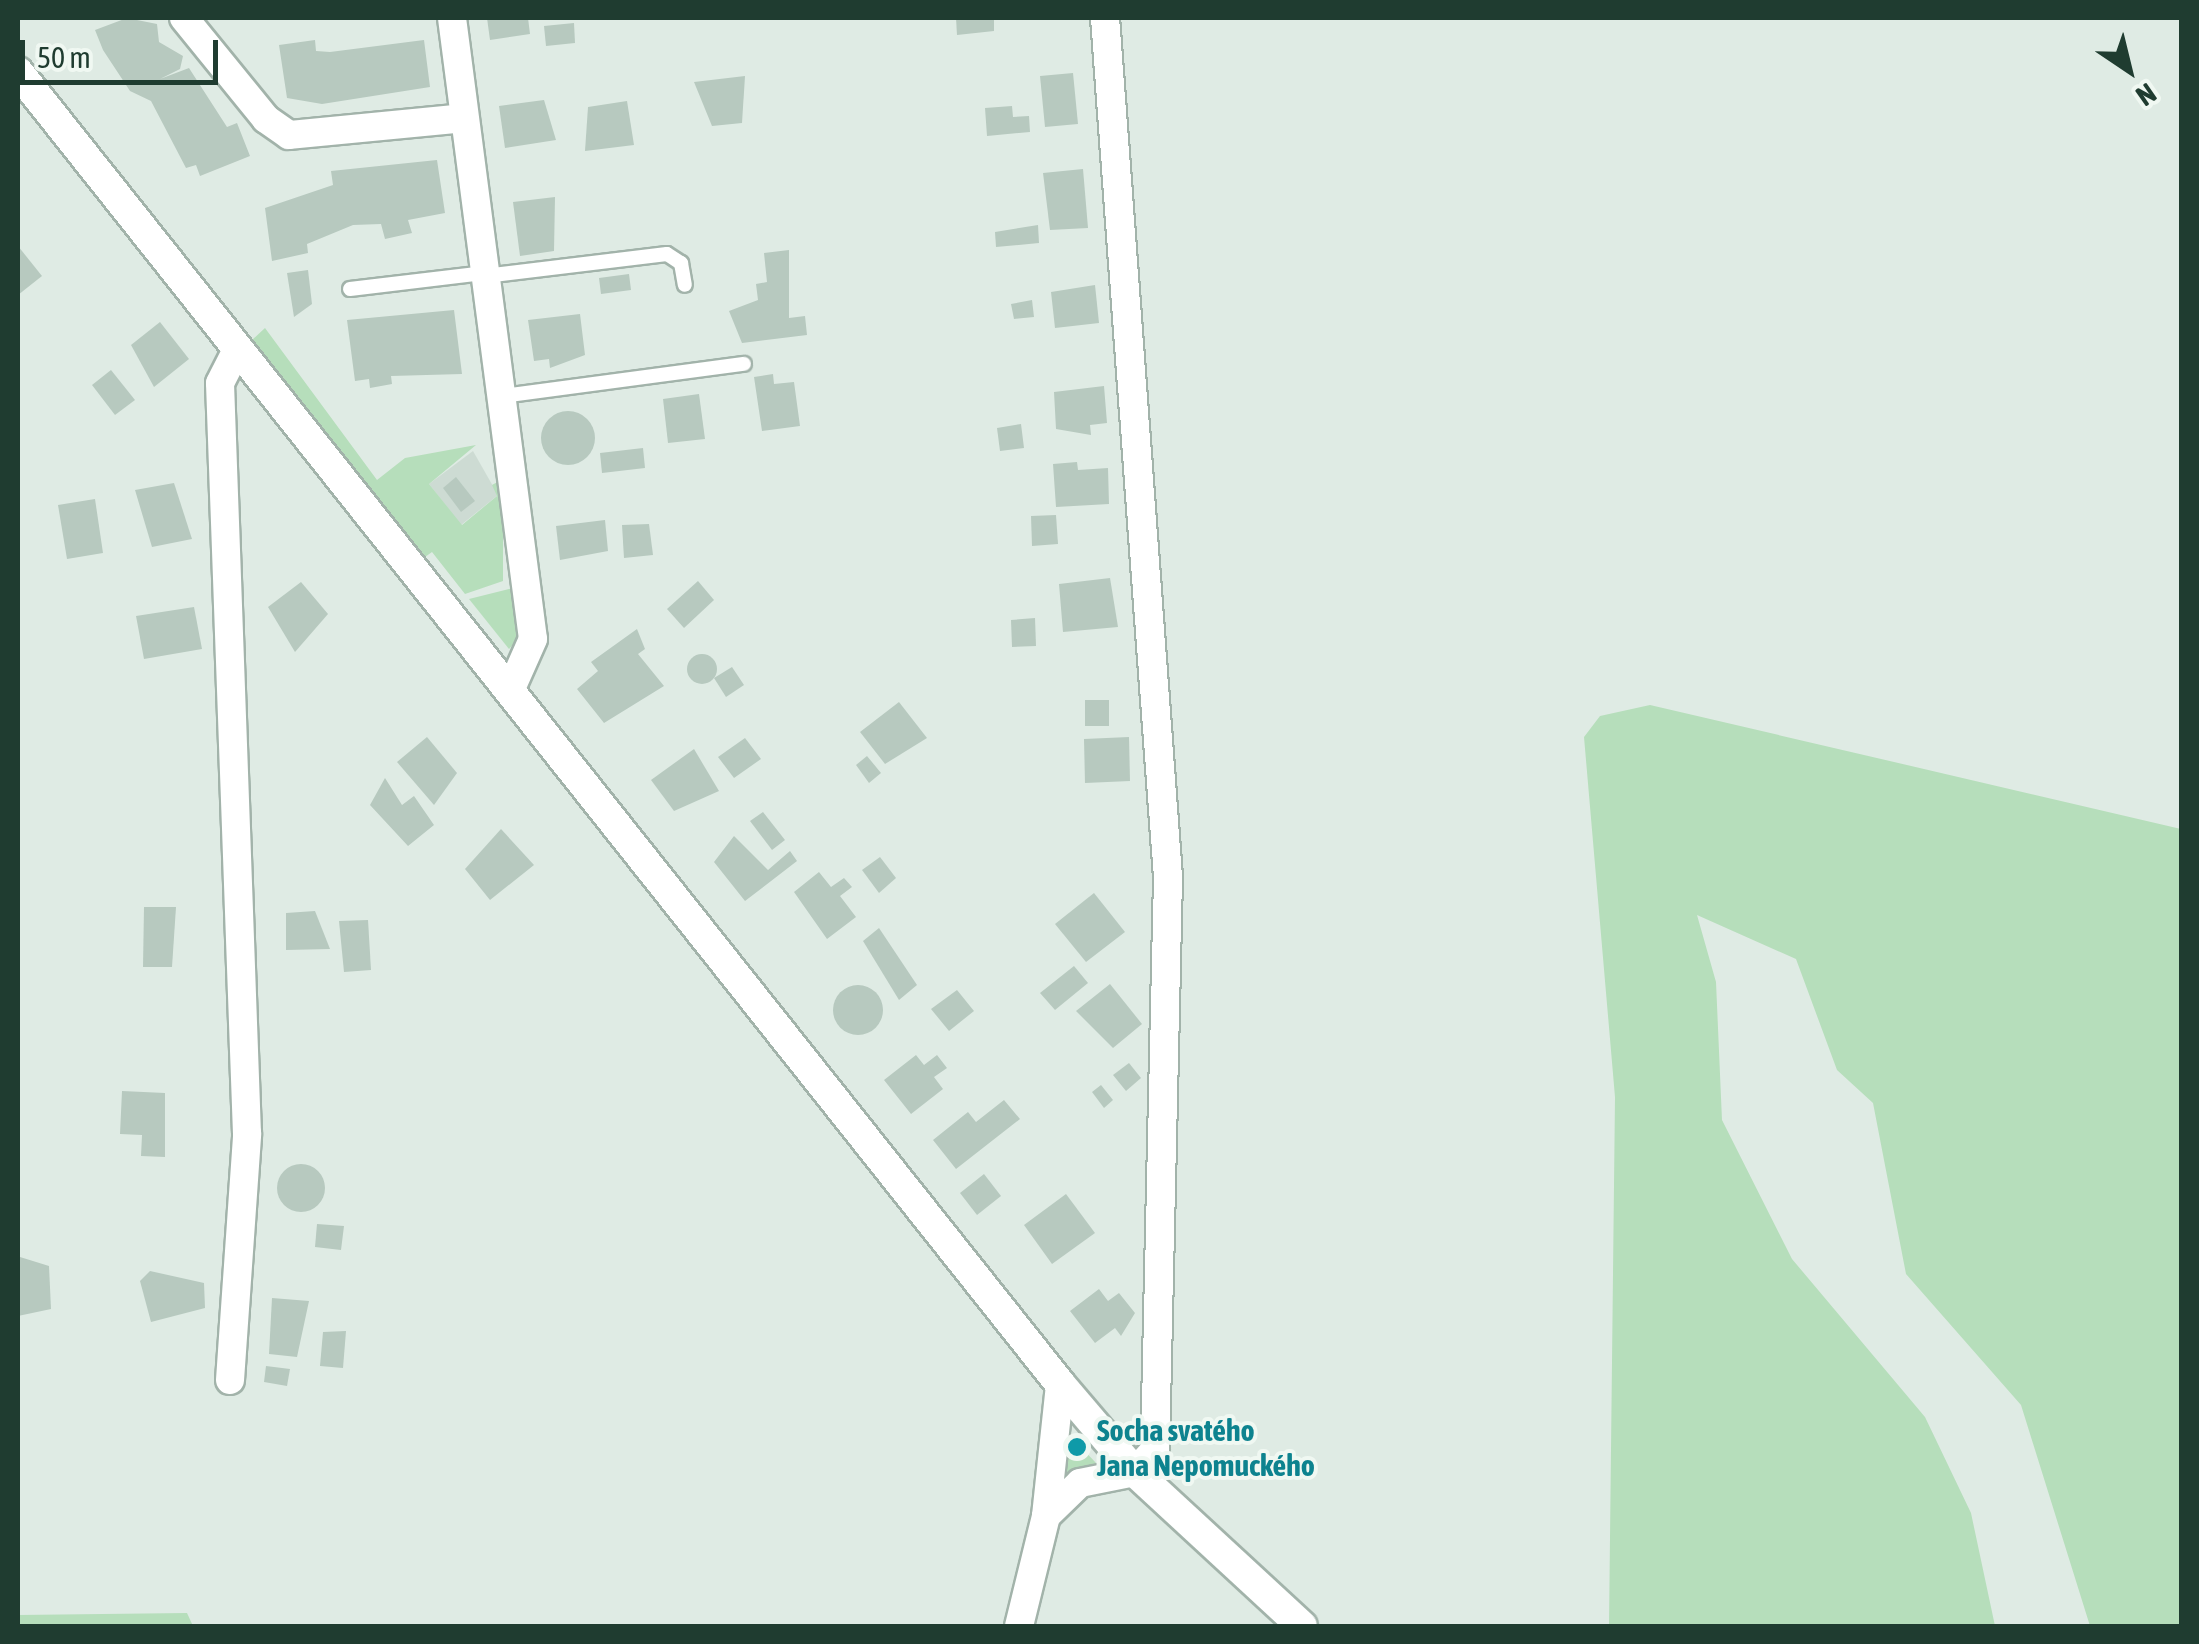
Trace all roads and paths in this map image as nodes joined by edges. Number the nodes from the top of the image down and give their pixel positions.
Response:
1 (184, 18) edge
2 (452, 18) edge
3 (1105, 18) edge
4 (18, 72) edge
5 (464, 118) junction
6 (485, 275) junction
7 (685, 285) dead end
8 (350, 289) dead end
9 (238, 348) junction
10 (744, 364) dead end
11 (502, 396) junction
12 (510, 692) junction
13 (230, 1380) dead end
14 (1060, 1384) junction
15 (1135, 1472) junction
16 (1046, 1516) junction
17 (1019, 1626) edge
18 (1302, 1626) edge

1 - 5 street
2 - 5 street
3 - 15 street
4 - 9 street
5 - 6 street
6 - 7 lane
6 - 8 lane
6 - 11 street
9 - 12 street
9 - 13 street
10 - 11 lane
11 - 12 street
12 - 14 street
14 - 15 street
14 - 16 street
15 - 16 street
15 - 18 street
16 - 17 street

